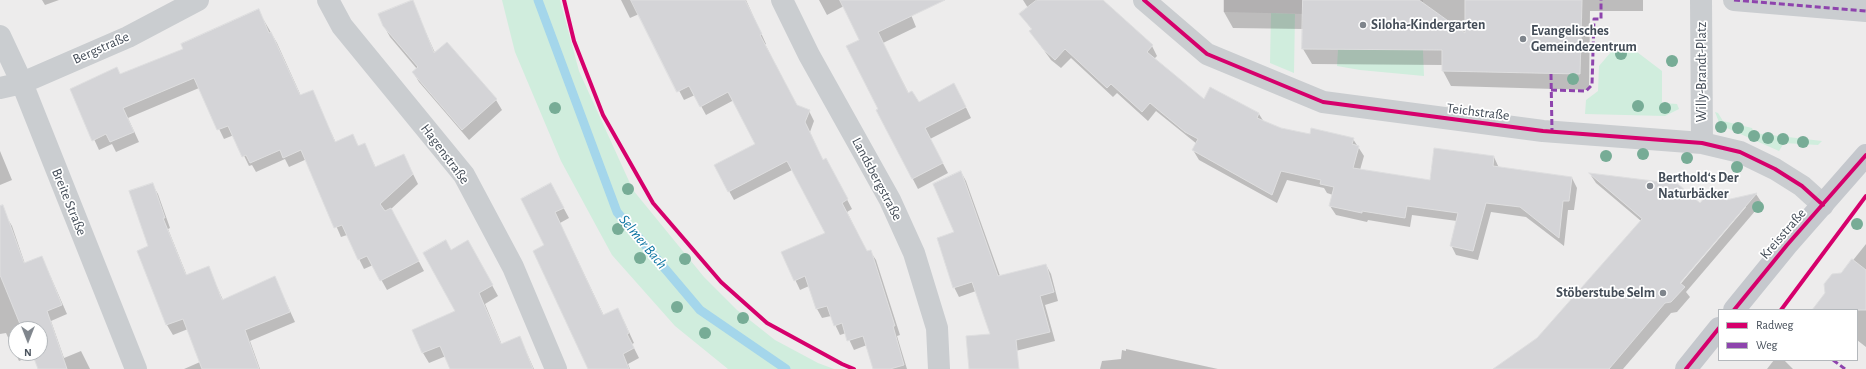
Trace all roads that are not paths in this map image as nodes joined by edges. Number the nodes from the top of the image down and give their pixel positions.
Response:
1 (198, 0) edge
2 (328, 0) edge
3 (782, 0) edge
4 (1144, 0) edge
5 (1701, 0) edge
6 (1734, 0) edge
7 (1866, 11) edge
8 (0, 36) edge
9 (22, 83) junction
10 (0, 88) edge
11 (1702, 143) junction
12 (1866, 155) edge
13 (1822, 205) junction
14 (1735, 309) edge
15 (1718, 329) edge
16 (136, 369) edge
17 (556, 369) edge
18 (939, 369) edge
19 (1686, 369) edge

1 - 9 street, Bergstraße
2 - 17 street, Hagenstraße
3 - 18 street, Landsbergstraße
4 - 11 street, Teichstraße
5 - 11 street, Willy-Brandt-Platz
6 - 7 street
8 - 9 street, Breite Straße
9 - 10 street, Bergstraße
9 - 16 street, Breite Straße
11 - 13 street, Teichstraße
12 - 13 main road, Kreisstraße
13 - 14 main road, Kreisstraße
15 - 19 main road

